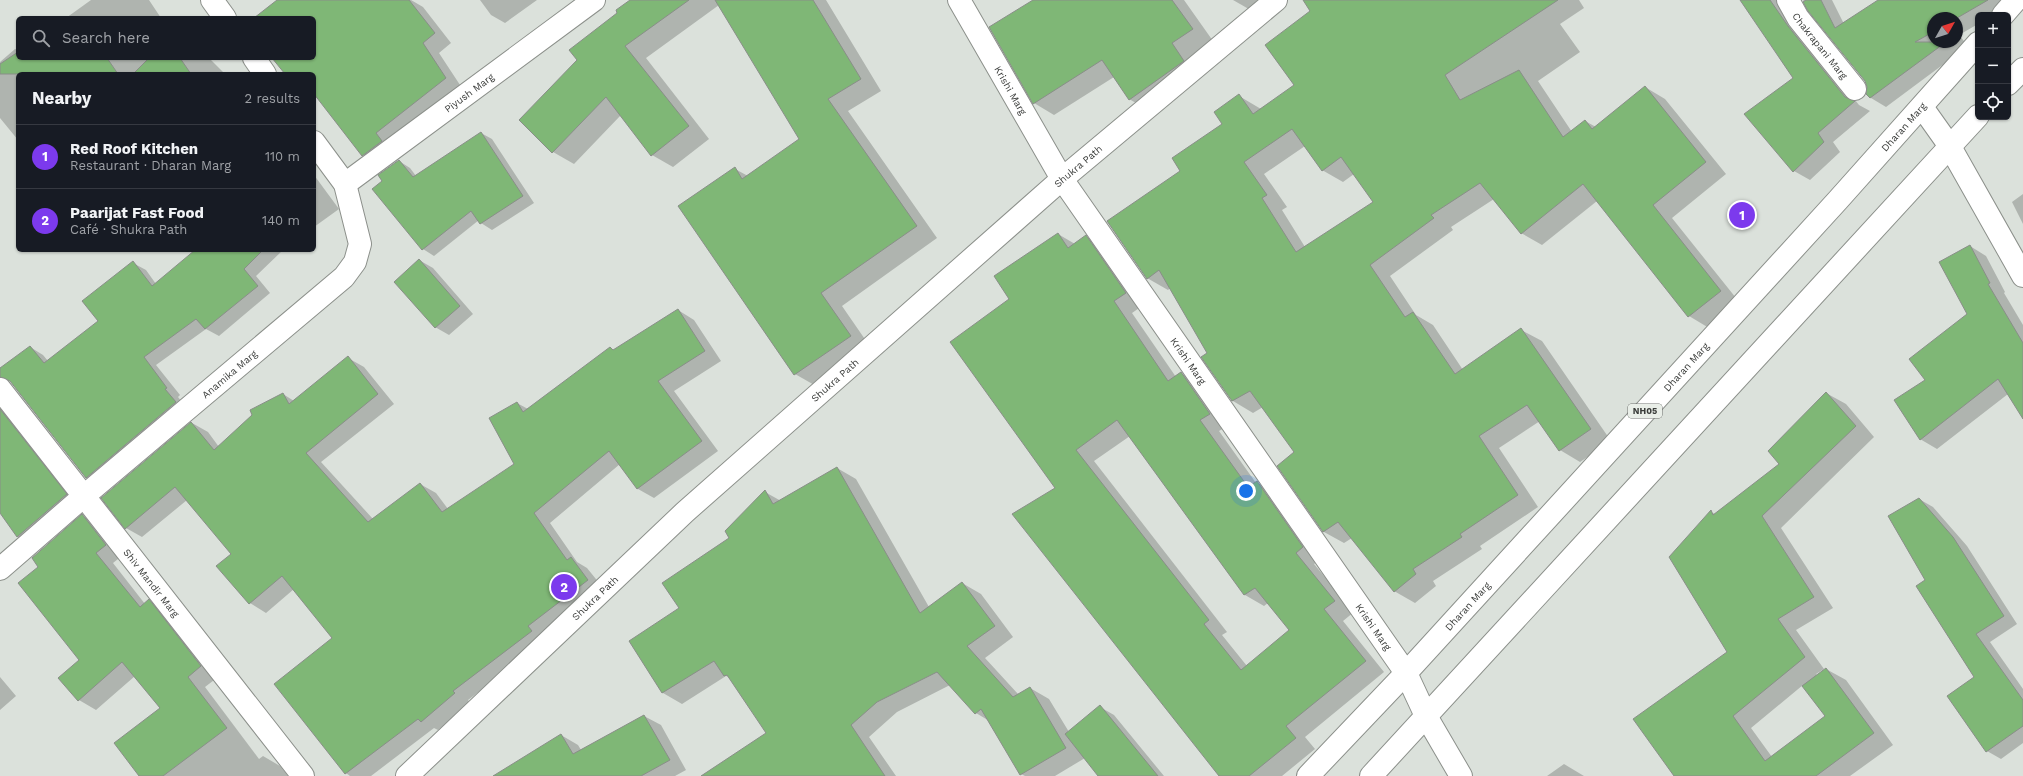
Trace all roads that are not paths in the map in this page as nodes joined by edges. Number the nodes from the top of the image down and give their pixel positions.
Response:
1 (212, 0) edge
2 (594, 0) edge
3 (959, 0) edge
4 (1276, 0) edge
5 (1788, 0) edge
6 (2016, 0) edge
7 (2006, 12) edge
8 (224, 16) edge
9 (1975, 46) edge
10 (255, 60) edge
11 (2023, 69) edge
12 (264, 72) edge
13 (2011, 81) edge
14 (1855, 89) dead end
15 (1922, 107) junction
16 (1975, 119) edge
17 (316, 145) edge
18 (1949, 145) junction
19 (1062, 179) junction
20 (344, 184) junction
21 (2023, 276) edge
22 (0, 389) edge
23 (84, 496) junction
24 (0, 569) edge
25 (1406, 673) junction
26 (1426, 716) junction
27 (303, 776) edge
28 (407, 776) edge
29 (1308, 776) edge
30 (1371, 776) edge
31 (1461, 776) edge

1 - 8 street
2 - 20 street, Piyush Marg
3 - 19 street, Krishi Marg
4 - 19 street, Shukra Path
5 - 14 street, Chakrapani Marg
6 - 7 street
9 - 15 street, Dharan Marg / NH05
10 - 12 street
11 - 13 street
15 - 18 street
15 - 25 street, Dharan Marg / NH05
16 - 18 street
17 - 20 street, Anamika Marg
18 - 21 street
18 - 26 street
19 - 25 street, Krishi Marg
19 - 28 street, Shukra Path
20 - 23 street, Anamika Marg
22 - 23 street, Shiv Mandir Marg
23 - 24 street, Anamika Marg
23 - 27 street, Shiv Mandir Marg
25 - 26 street, Krishi Marg
25 - 29 street, Dharan Marg / NH05
26 - 30 street
26 - 31 street, Krishi Marg

